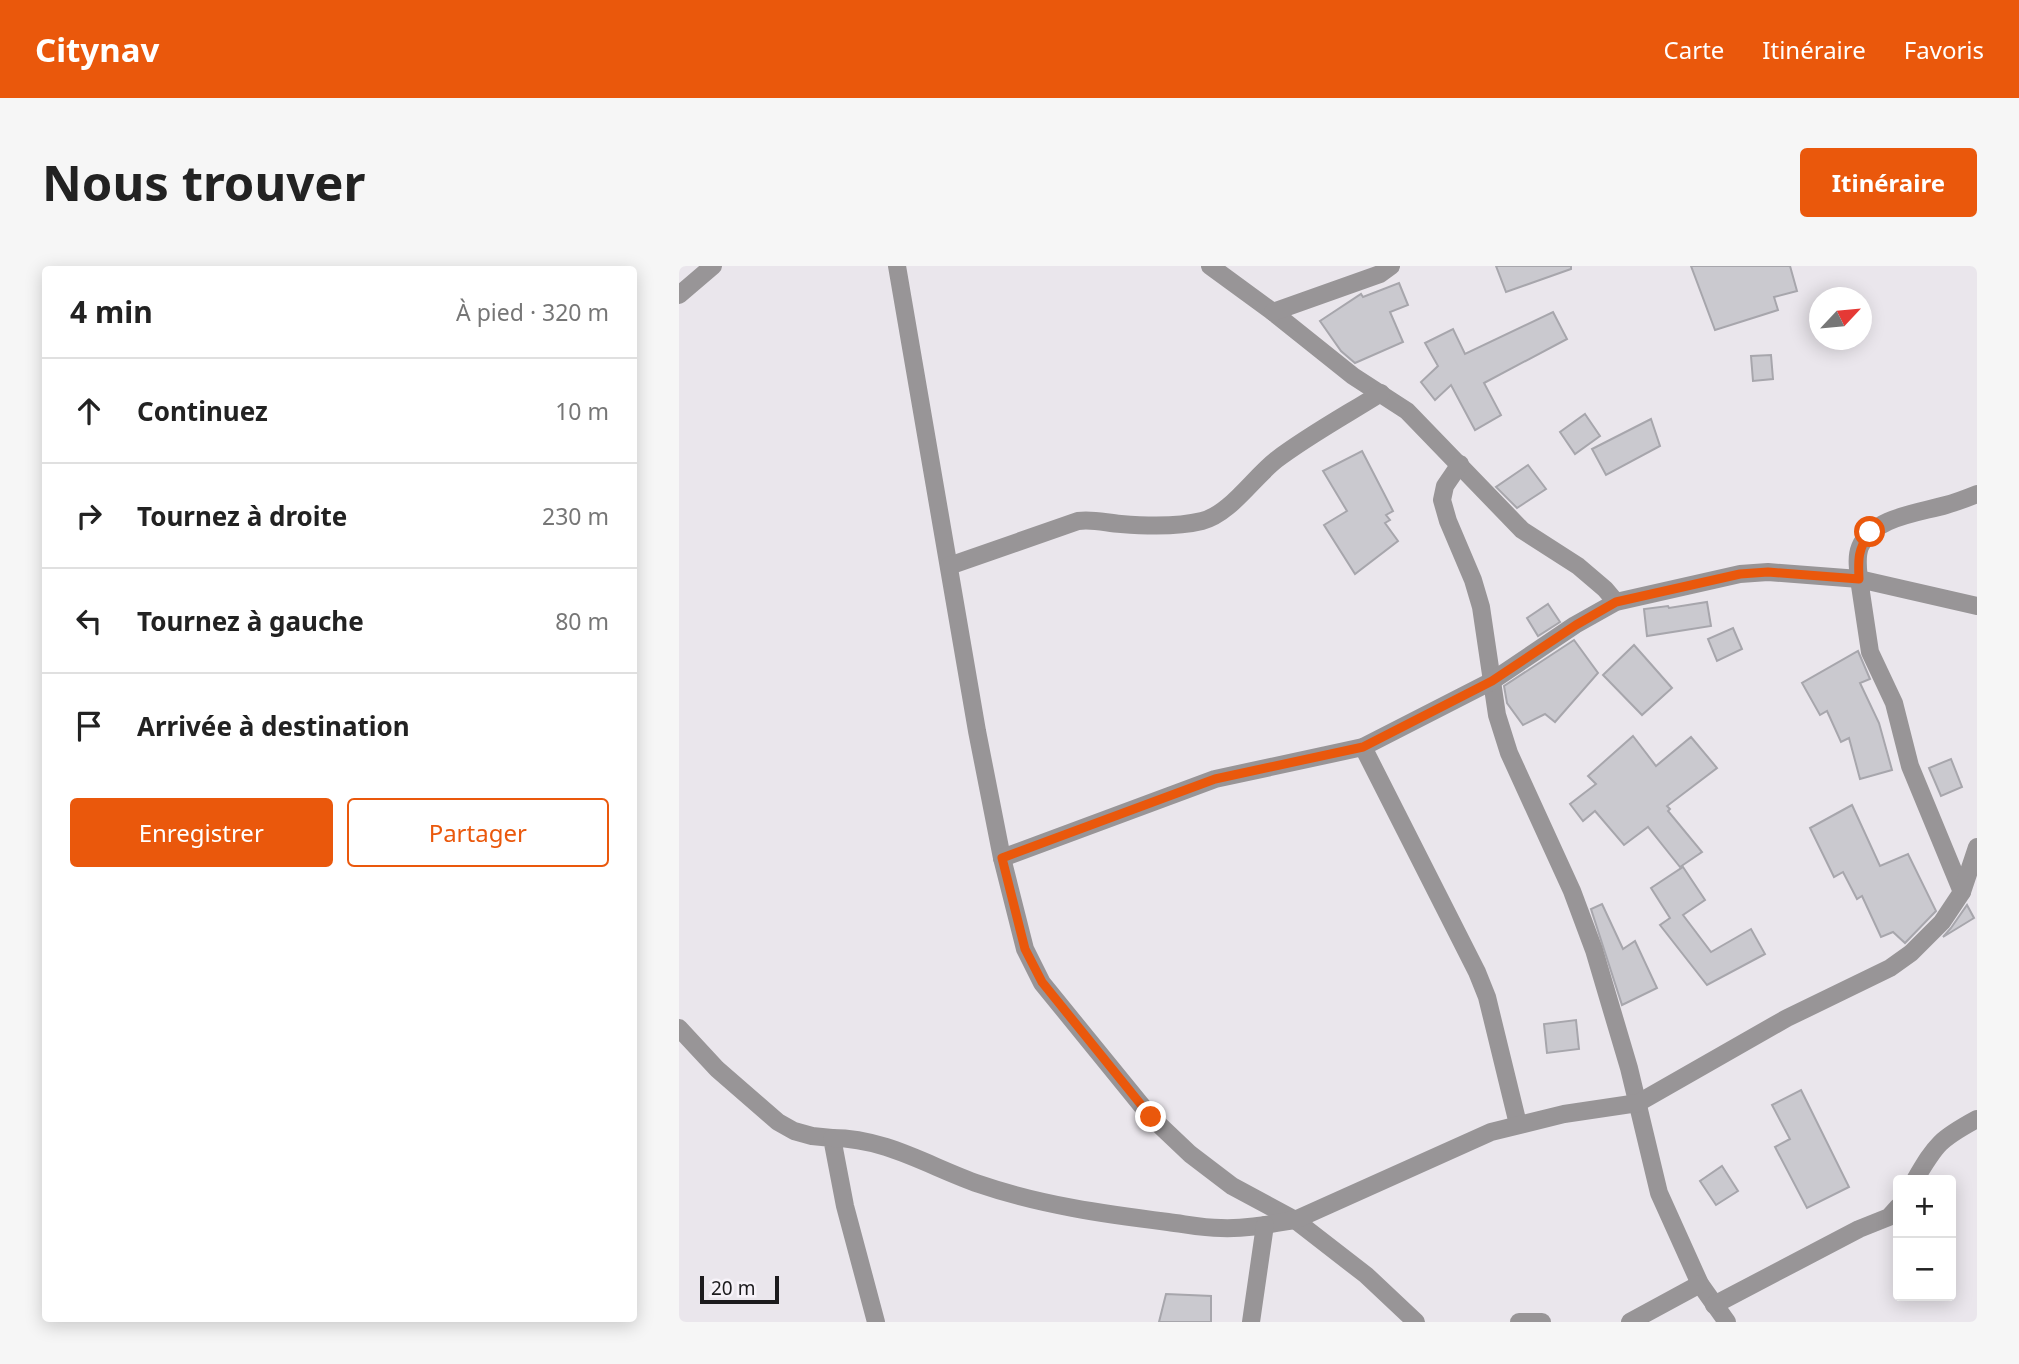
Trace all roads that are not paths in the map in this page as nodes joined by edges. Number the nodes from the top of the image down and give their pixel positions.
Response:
1 (712, 266) edge
2 (1210, 266) edge
3 (1391, 266) edge
4 (900, 267) edge
5 (679, 295) edge
6 (1273, 312) junction
7 (1381, 393) junction
8 (1460, 464) junction
9 (1977, 494) edge
10 (949, 566) junction
11 (1859, 579) junction
12 (1616, 602) junction
13 (1977, 607) edge
14 (1492, 681) junction
15 (1363, 747) junction
16 (1977, 847) edge
17 (1002, 858) junction
18 (1962, 892) junction
19 (679, 1028) edge
20 (1638, 1103) junction
21 (1977, 1119) edge
22 (1518, 1124) junction
23 (832, 1138) junction
24 (1918, 1175) edge
25 (1893, 1212) edge
26 (1296, 1220) junction
27 (1265, 1225) junction
28 (1700, 1284) junction
29 (1714, 1305) junction
30 (876, 1322) edge
31 (1251, 1322) edge
32 (1416, 1322) edge
33 (1519, 1322) edge
34 (1542, 1322) edge
35 (1630, 1322) edge
36 (1727, 1322) edge

1 - 5 street
2 - 6 street
3 - 6 street
4 - 10 street
6 - 7 street
7 - 8 street
7 - 10 street
8 - 12 street
8 - 14 street
9 - 11 street
10 - 17 street
11 - 12 street
11 - 13 street
11 - 18 street
12 - 14 street
14 - 15 street
14 - 20 street
15 - 17 street
15 - 22 street
16 - 18 street
17 - 26 street
18 - 20 street
19 - 23 street
20 - 22 street
20 - 28 street
21 - 24 street
22 - 26 street
23 - 27 street
23 - 30 street
25 - 29 street
26 - 27 street
26 - 32 street
27 - 31 street
28 - 29 street
28 - 35 street
29 - 36 street
33 - 34 street

